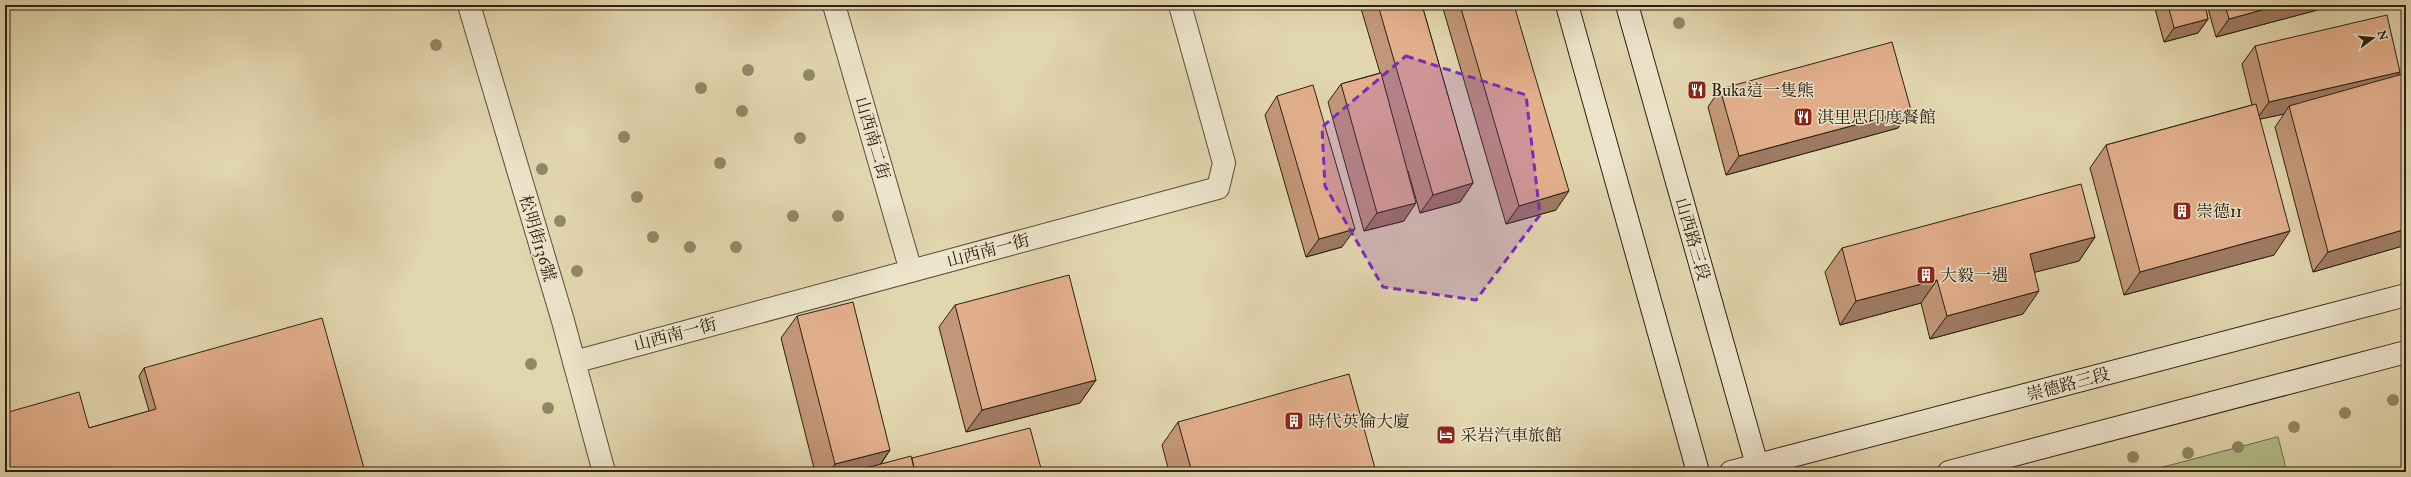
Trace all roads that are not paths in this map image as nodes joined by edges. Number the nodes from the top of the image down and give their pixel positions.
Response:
1 (469, 5) edge
2 (834, 5) edge
3 (1180, 5) edge
4 (1567, 5) edge
5 (1627, 5) edge
6 (911, 271) junction
7 (2406, 295) edge
8 (2406, 352) edge
9 (574, 362) junction
10 (1758, 469) edge
11 (604, 472) edge
12 (1698, 472) edge
13 (1731, 472) edge
14 (1949, 472) edge

1 - 9 street, 松明街136號
2 - 6 street, 山西南二街
3 - 6 street, 山西南一街
4 - 12 street
5 - 10 street, 山西路三段
6 - 9 street, 山西南一街
7 - 10 street, 崇德路三段
8 - 14 street
9 - 11 street, 松明街136號
10 - 13 street, 崇德路三段

